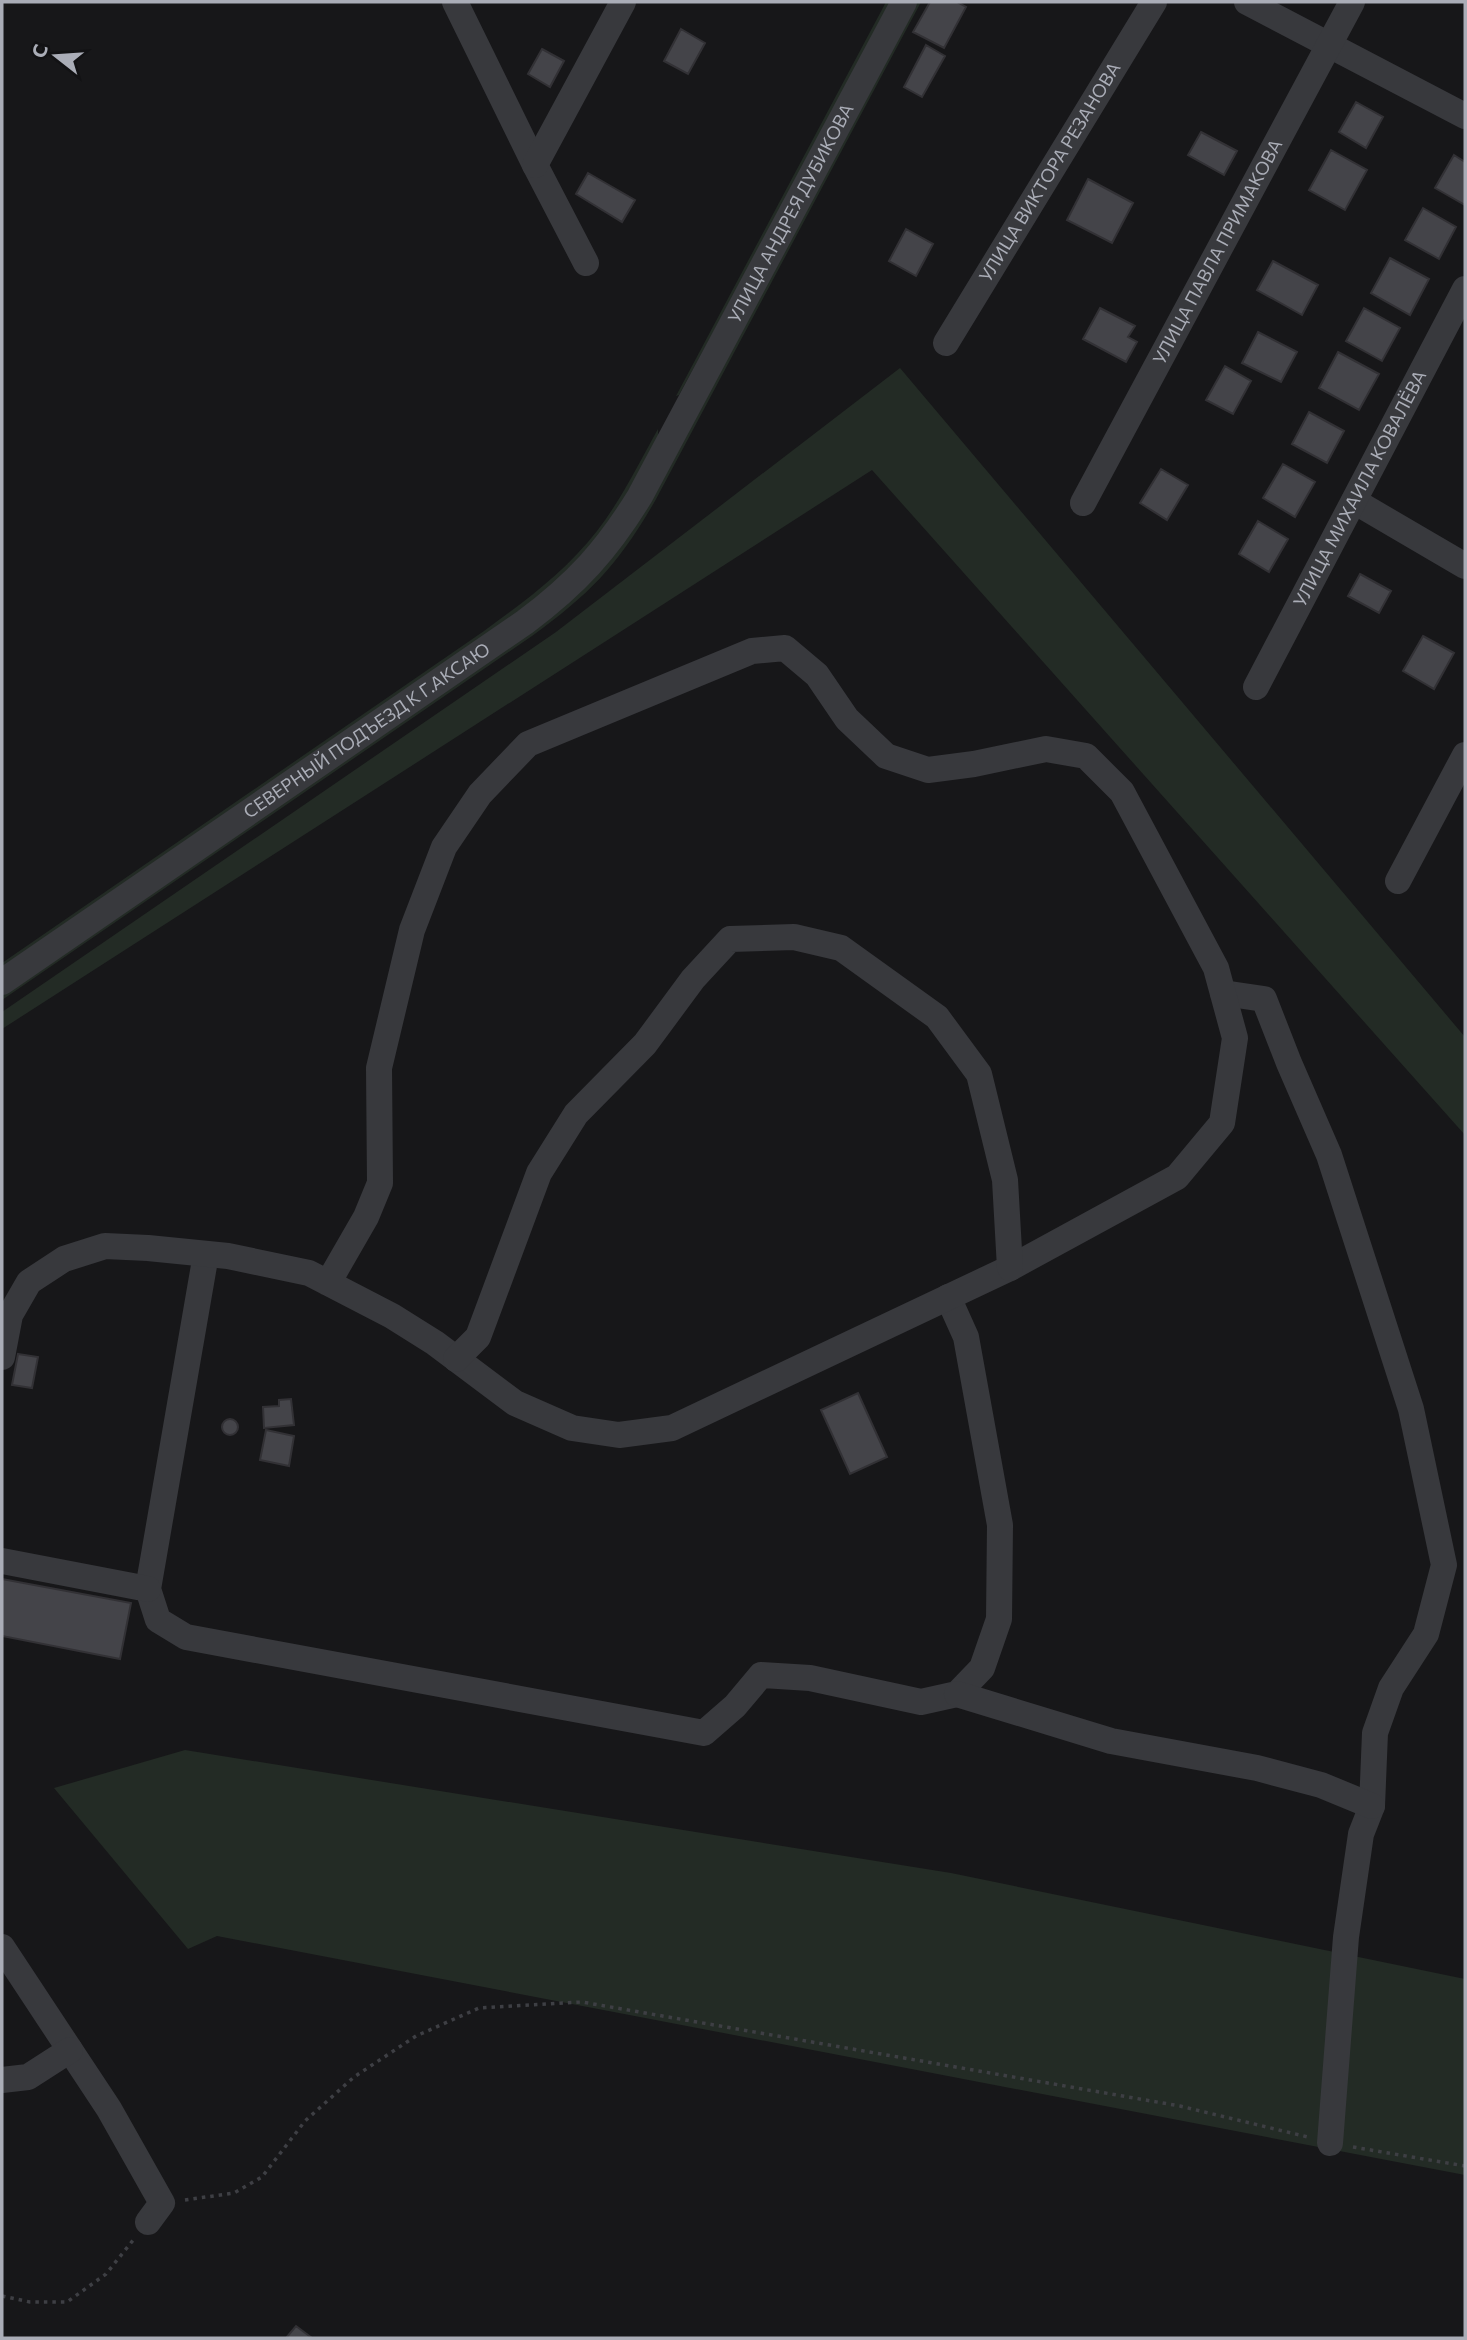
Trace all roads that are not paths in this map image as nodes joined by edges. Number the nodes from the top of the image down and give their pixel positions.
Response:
1 (455, 2) edge
2 (623, 2) edge
3 (904, 2) edge
4 (1154, 2) edge
5 (1247, 2) edge
6 (1352, 2) edge
7 (1329, 46) junction
8 (1465, 116) edge
9 (535, 165) junction
10 (586, 263) dead end
11 (1465, 289) edge
12 (946, 343) dead end
13 (678, 425) joint
14 (1354, 501) junction
15 (1083, 503) dead end
16 (1465, 566) edge
17 (1256, 687) dead end
18 (1465, 755) edge
19 (1398, 881) dead end
20 (2, 982) edge
21 (1223, 993) junction
22 (206, 1254) junction
23 (1010, 1268) junction
24 (328, 1283) junction
25 (948, 1297) junction
26 (3, 1343) edge
27 (456, 1359) junction
28 (2, 1560) edge
29 (148, 1589) junction
30 (957, 1694) junction
31 (1372, 1806) junction
32 (2, 1947) edge
33 (71, 2050) junction
34 (2, 2080) edge
35 (1330, 2143) road end
36 (155, 2213) road end

1 - 9 street
2 - 9 street
3 - 13 street, УЛИЦА АНДРЕЯ ДУБИКОВА
4 - 12 street, УЛИЦА ВИКТОРА РЕЗАНОВА
5 - 7 street
6 - 7 street, УЛИЦА ПАВЛА ПРИМАКОВА
7 - 8 street
7 - 15 street, УЛИЦА ПАВЛА ПРИМАКОВА
9 - 10 street
11 - 14 street, УЛИЦА МИХАИЛА КОВАЛЁВА
13 - 20 street, СЕВЕРНЫЙ ПОДЪЕЗД К Г.АКСАЮ
14 - 16 street
14 - 17 street, УЛИЦА МИХАИЛА КОВАЛЁВА
18 - 19 street
21 - 23 street
21 - 24 street
21 - 31 street
22 - 24 street
22 - 26 street
22 - 29 street
23 - 25 street
23 - 27 street
24 - 27 street
25 - 27 street
25 - 30 street
28 - 29 street
29 - 30 street
30 - 31 street
31 - 35 street
32 - 33 street
33 - 34 street
33 - 36 street

